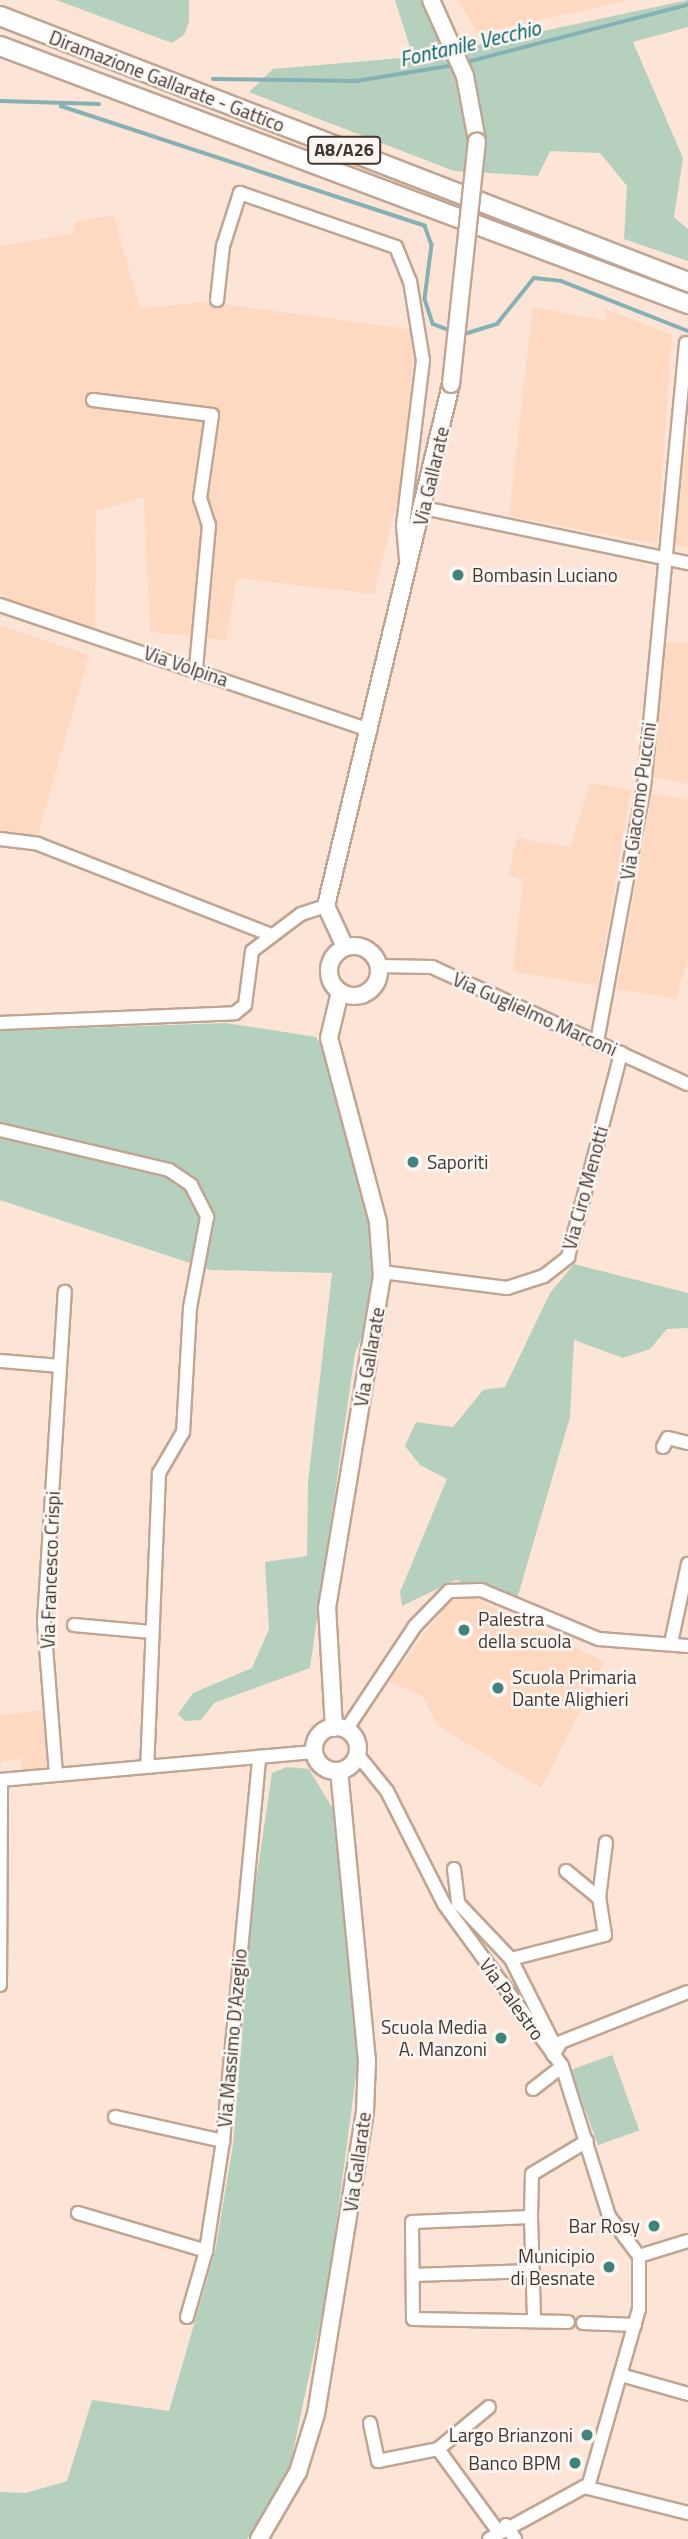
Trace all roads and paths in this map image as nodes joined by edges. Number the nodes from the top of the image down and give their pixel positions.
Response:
1 (431, 0) edge
2 (0, 16) edge
3 (0, 46) edge
4 (688, 282) edge
5 (217, 300) dead end
6 (688, 304) edge
7 (686, 343) dead end
8 (93, 400) dead end
9 (424, 508) junction
10 (664, 558) junction
11 (688, 563) edge
12 (408, 580) junction
13 (0, 605) edge
14 (196, 669) junction
15 (370, 730) junction
16 (0, 839) edge
17 (326, 906) junction
18 (271, 935) junction
19 (345, 947) junction
20 (378, 966) junction
21 (340, 992) junction
22 (0, 1023) edge
23 (597, 1042) junction
24 (621, 1053) junction
25 (688, 1084) edge
26 (0, 1130) edge
27 (382, 1272) junction
28 (65, 1292) dead end
29 (0, 1361) edge
30 (60, 1366) junction
31 (688, 1443) edge
32 (663, 1447) dead end
33 (688, 1564) edge
34 (74, 1625) dead end
35 (151, 1632) junction
36 (671, 1643) junction
37 (688, 1646) edge
38 (340, 1729) junction
39 (314, 1752) junction
40 (357, 1754) junction
41 (259, 1757) junction
42 (147, 1766) junction
43 (339, 1771) junction
44 (56, 1774) junction
45 (1, 1780) edge
46 (606, 1842) dead end
47 (454, 1869) dead end
48 (566, 1871) dead end
49 (599, 1898) junction
50 (511, 1959) junction
51 (0, 1985) edge
52 (688, 1992) edge
53 (552, 2054) junction
54 (562, 2066) junction
55 (533, 2090) dead end
56 (115, 2117) dead end
57 (223, 2141) junction
58 (587, 2141) junction
59 (78, 2213) dead end
60 (531, 2217) junction
61 (688, 2241) edge
62 (206, 2251) junction
63 (639, 2256) junction
64 (533, 2272) junction
65 (413, 2275) junction
66 (187, 2317) dead end
67 (534, 2321) junction
68 (568, 2322) dead end
69 (583, 2323) dead end
70 (635, 2325) junction
71 (621, 2375) junction
72 (688, 2394) edge
73 (489, 2407) dead end
74 (370, 2423) dead end
75 (438, 2449) junction
76 (588, 2487) junction
77 (688, 2513) edge
78 (497, 2531) edge
79 (259, 2539) edge
80 (515, 2539) edge

1 - 9 main road, Via Gallarate, bridge
2 - 4 highway, Diramazione Gallarate - Gattico / A8/A26
3 - 6 highway, Diramazione Gallarate - Gattico / A8/A26
5 - 12 street
7 - 10 street, Via Giacomo Puccini
8 - 14 street
9 - 10 street
9 - 12 main road, Via Gallarate
10 - 11 street
10 - 23 street, Via Giacomo Puccini
12 - 15 main road, Via Gallarate
13 - 14 street, Via Volpina
14 - 15 street, Via Volpina
15 - 17 main road, Via Gallarate
16 - 18 street
17 - 18 street
17 - 19 main road
18 - 22 street
19 - 20 main road
19 - 21 main road
20 - 21 main road
20 - 23 street, Via Guglielmo Marconi
21 - 27 main road, Via Gallarate
23 - 24 street, Via Guglielmo Marconi
24 - 25 street, Via Guglielmo Marconi
24 - 27 street, Via Ciro Menotti
26 - 35 street
27 - 38 main road, Via Gallarate
28 - 30 street, Via Francesco Crispi
29 - 30 street
30 - 44 street, Via Francesco Crispi
31 - 32 street
33 - 36 street
34 - 35 street
35 - 42 street
36 - 37 street
36 - 38 street
38 - 39 main road
38 - 40 main road
39 - 41 street
39 - 43 main road
40 - 43 main road
40 - 53 street, Via Palestro
41 - 42 street
41 - 57 street, Via Massimo D'Azeglio
42 - 44 street
43 - 79 main road, Via Gallarate
44 - 45 street
45 - 51 street
46 - 49 street
47 - 50 street
48 - 49 street
49 - 50 street
50 - 53 street
52 - 53 street
53 - 54 street, Via Palestro
54 - 55 street
54 - 58 street, Via Palestro
56 - 57 street
57 - 62 street, Via Massimo D'Azeglio
58 - 60 street
58 - 63 street, Via Palestro
59 - 62 street
60 - 64 street
60 - 65 street
61 - 63 street
62 - 66 street, Via Massimo D'Azeglio
63 - 70 street
64 - 65 street
64 - 67 street
65 - 67 street
67 - 68 street
69 - 70 street
70 - 71 street
71 - 72 street
71 - 76 street
73 - 75 street
74 - 75 street
75 - 78 street
76 - 77 street
76 - 78 street
78 - 80 street

